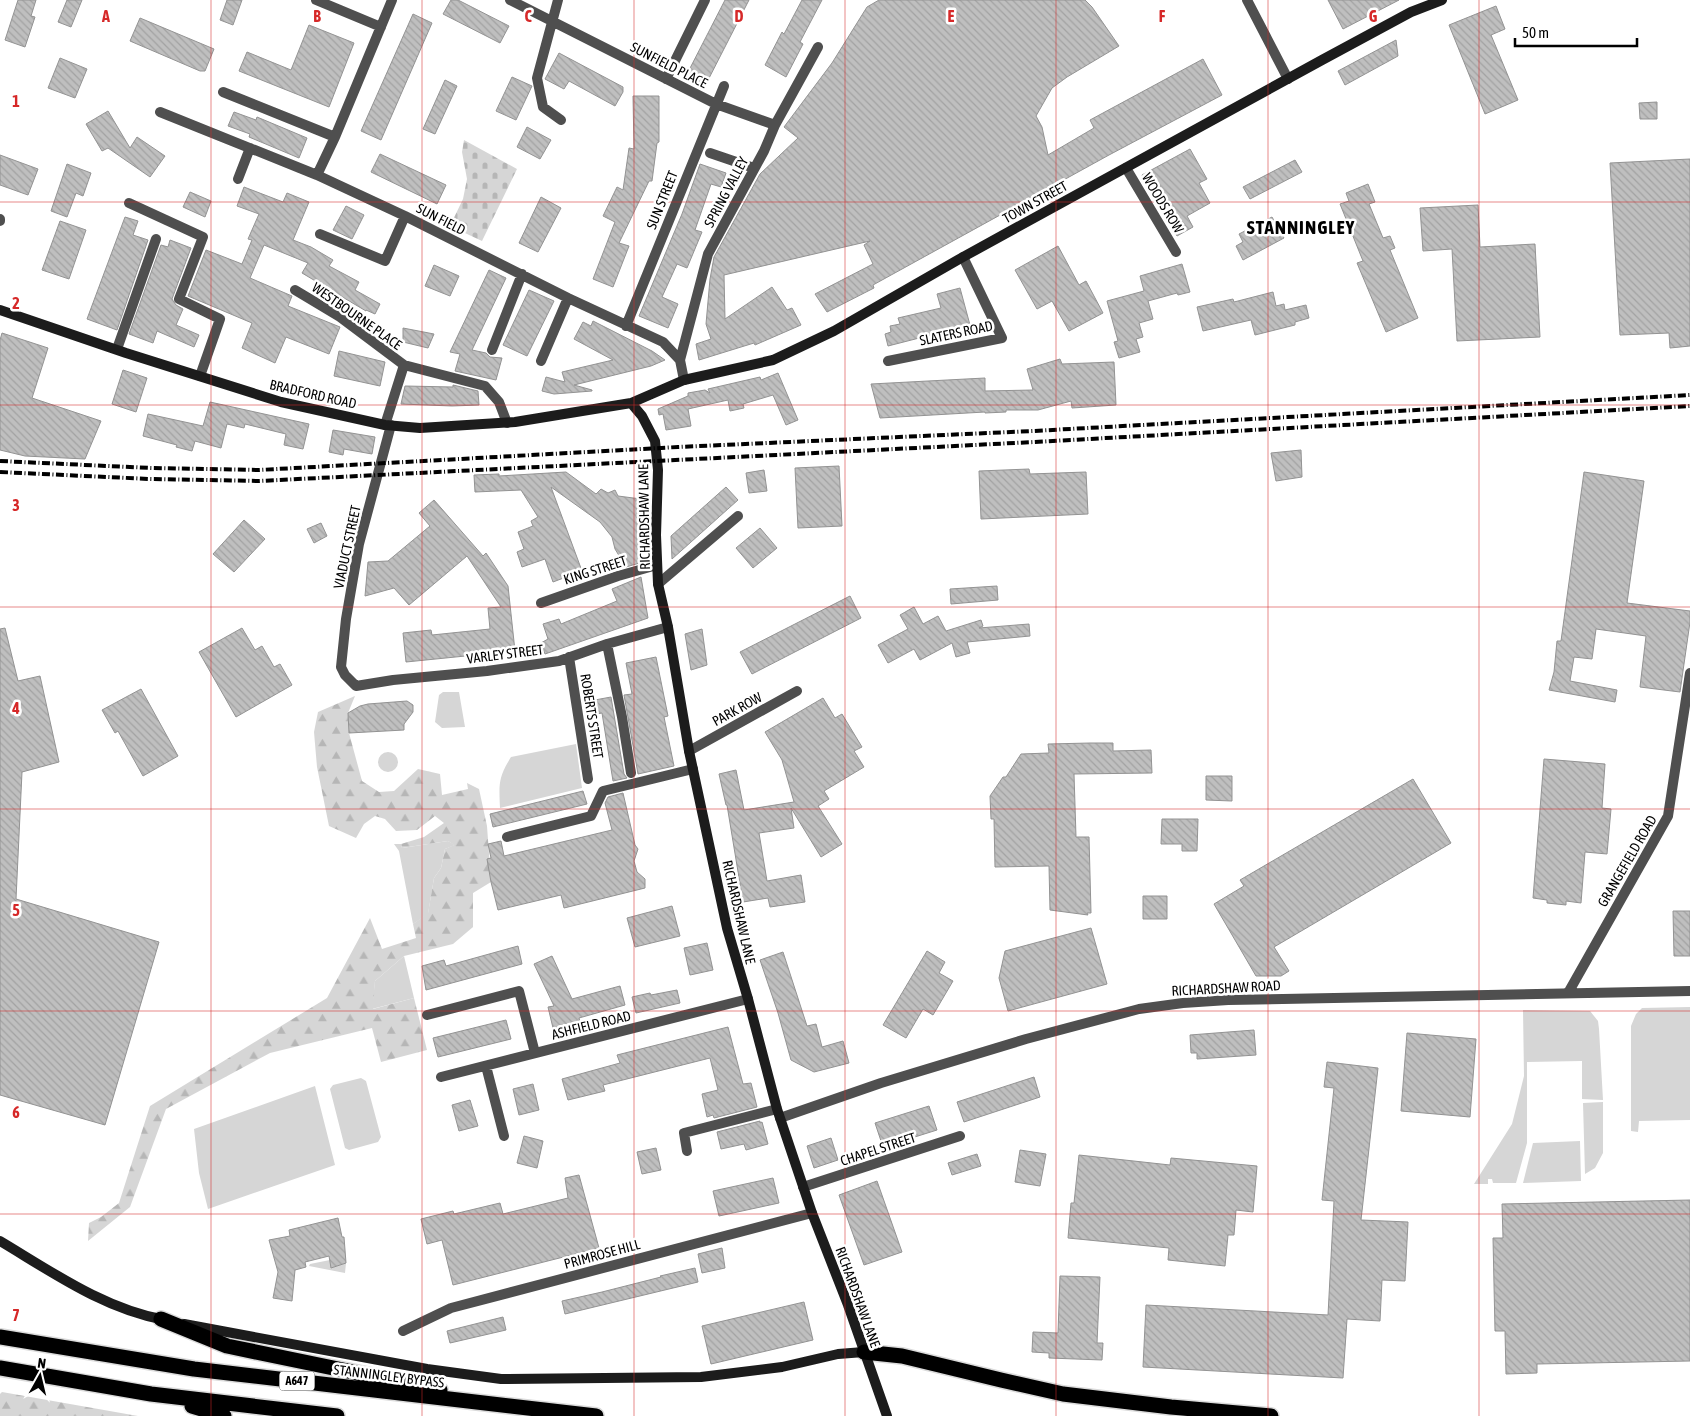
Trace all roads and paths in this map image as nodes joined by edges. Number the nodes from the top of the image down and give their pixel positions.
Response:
1 (316, 0) edge
2 (392, 0) edge
3 (510, 0) edge
4 (558, 0) edge
5 (705, 0) edge
6 (1247, 0) edge
7 (1442, 0) edge
8 (553, 22) junction
9 (381, 27) junction
10 (818, 47) dead end
11 (666, 79) junction
12 (1288, 80) junction
13 (724, 86) dead end
14 (223, 92) dead end
15 (716, 104) junction
16 (160, 112) dead end
17 (561, 120) dead end
18 (776, 124) junction
19 (335, 137) junction
20 (250, 148) junction
21 (710, 153) dead end
22 (754, 168) junction
23 (1126, 168) junction
24 (317, 175) junction
25 (238, 179) dead end
26 (129, 203) dead end
27 (405, 216) junction
28 (320, 234) dead end
29 (156, 239) dead end
30 (1176, 252) dead end
31 (963, 257) junction
32 (522, 274) junction
33 (295, 290) dead end
34 (568, 298) junction
35 (0, 310) edge
36 (626, 326) junction
37 (117, 349) junction
38 (492, 350) dead end
39 (680, 360) junction
40 (541, 361) dead end
41 (888, 361) dead end
42 (404, 365) junction
43 (200, 376) junction
44 (684, 380) junction
45 (632, 403) junction
46 (507, 423) junction
47 (388, 425) junction
48 (738, 516) dead end
49 (657, 565) junction
50 (658, 584) junction
51 (541, 602) dead end
52 (668, 627) junction
53 (607, 644) junction
54 (569, 657) junction
55 (1690, 673) edge
56 (345, 675) joint
57 (797, 691) dead end
58 (689, 751) junction
59 (693, 770) junction
60 (631, 772) dead end
61 (588, 778) dead end
62 (507, 837) dead end
63 (1690, 991) edge
64 (1568, 993) junction
65 (748, 999) junction
66 (428, 1015) dead end
67 (535, 1053) junction
68 (486, 1066) junction
69 (441, 1077) dead end
70 (778, 1113) junction
71 (504, 1136) dead end
72 (960, 1136) dead end
73 (687, 1151) dead end
74 (803, 1187) junction
75 (812, 1213) junction
76 (0, 1241) edge
77 (161, 1319) junction
78 (402, 1331) dead end
79 (0, 1337) edge
80 (864, 1352) junction
81 (0, 1368) edge
82 (151, 1394) junction
83 (514, 1407) junction
84 (224, 1416) edge
85 (337, 1416) edge
86 (596, 1416) edge
87 (887, 1416) edge
88 (1271, 1416) edge

1 - 9 street
2 - 9 street
3 - 8 street, SUNFIELD PLACE
4 - 8 street
5 - 11 street
6 - 12 street
7 - 12 main road, TOWN STREET
8 - 11 street, SUNFIELD PLACE
8 - 17 street
9 - 19 street
10 - 18 street, SPRING VALLEY
11 - 15 street, SUNFIELD PLACE
12 - 23 main road, TOWN STREET
13 - 15 street, SUN STREET
14 - 19 street
15 - 18 street, SUNFIELD PLACE
15 - 36 street, SUN STREET
16 - 20 street, SUN FIELD
18 - 22 street, SPRING VALLEY
19 - 24 street
20 - 24 street, SUN FIELD
20 - 25 street
21 - 22 street
22 - 39 street, SPRING VALLEY
23 - 30 street, WOODS ROW
23 - 31 main road, TOWN STREET
24 - 27 street, SUN FIELD
26 - 43 street
27 - 28 street
27 - 32 street, SUN FIELD
29 - 37 street
31 - 41 street, SLATERS ROAD
31 - 44 main road, TOWN STREET
32 - 34 street, SUN FIELD
32 - 38 street
33 - 42 street, WESTBOURNE PLACE
34 - 36 street, SUN FIELD
34 - 40 street
35 - 37 main road, BRADFORD ROAD
36 - 39 street, SUN FIELD
37 - 43 main road, BRADFORD ROAD
39 - 44 street
42 - 46 street, WESTBOURNE PLACE
42 - 47 street, WESTBOURNE PLACE
43 - 47 main road, BRADFORD ROAD
44 - 45 main road, TOWN STREET
45 - 46 main road, BRADFORD ROAD
45 - 49 main road, RICHARDSHAW LANE
46 - 47 main road, BRADFORD ROAD
47 - 56 street, VIADUCT STREET
48 - 50 street
49 - 50 main road, RICHARDSHAW LANE
49 - 51 street, KING STREET
50 - 52 main road, RICHARDSHAW LANE
52 - 53 street, VARLEY STREET
52 - 58 main road, RICHARDSHAW LANE
53 - 54 street, VARLEY STREET
53 - 60 street
54 - 56 street, VARLEY STREET
54 - 61 street, ROBERTS STREET
55 - 64 street, GRANGEFIELD ROAD
57 - 58 street, PARK ROW
58 - 59 main road, RICHARDSHAW LANE
59 - 62 street
59 - 65 main road, RICHARDSHAW LANE
63 - 64 street, RICHARDSHAW ROAD
64 - 70 street, RICHARDSHAW ROAD
65 - 67 street, ASHFIELD ROAD
65 - 70 main road, RICHARDSHAW LANE
66 - 67 street
67 - 68 street, ASHFIELD ROAD
68 - 69 street, ASHFIELD ROAD
68 - 71 street
70 - 73 street, RICHARDSHAW ROAD
70 - 74 main road, RICHARDSHAW LANE
72 - 74 street, CHAPEL STREET
74 - 75 main road, RICHARDSHAW LANE
75 - 78 street, PRIMROSE HILL
75 - 80 main road, RICHARDSHAW LANE
76 - 77 main road
77 - 80 main road
77 - 83 highway, A647
79 - 83 highway, STANNINGLEY BYPASS / A647
80 - 87 main road, RICHARDSHAW LANE
80 - 88 highway
81 - 82 highway, A647
82 - 84 highway
82 - 85 highway, A647
83 - 86 highway, STANNINGLEY BYPASS / A647

